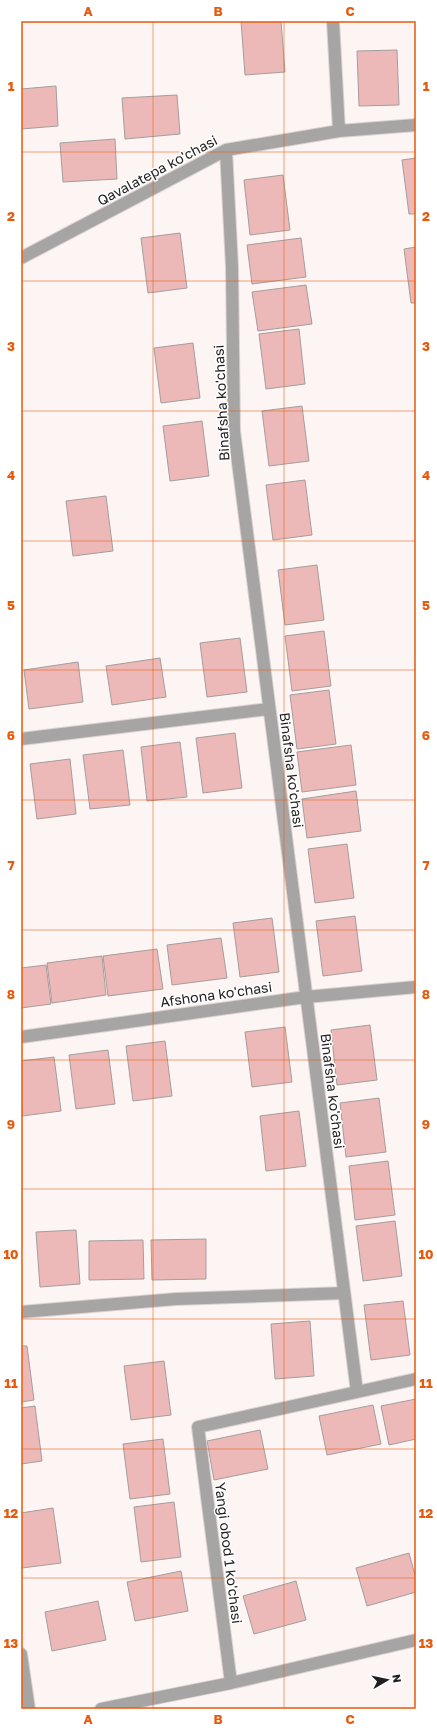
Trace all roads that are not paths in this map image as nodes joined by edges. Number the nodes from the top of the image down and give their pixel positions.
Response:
1 (333, 21) edge
2 (416, 125) edge
3 (339, 131) junction
4 (226, 150) junction
5 (21, 258) edge
6 (269, 709) junction
7 (21, 739) edge
8 (416, 987) edge
9 (306, 997) junction
10 (21, 1037) edge
11 (344, 1293) junction
12 (21, 1312) edge
13 (416, 1379) edge
14 (356, 1392) junction
15 (416, 1640) edge
16 (21, 1654) edge
17 (231, 1683) junction
18 (122, 1707) edge
19 (29, 1709) edge
20 (101, 1709) edge

1 - 3 street
2 - 3 street, Qavalatepa ko'chasi
3 - 4 street, Qavalatepa ko'chasi
4 - 5 street, Qavalatepa ko'chasi
4 - 6 street, Binafsha ko'chasi
6 - 7 street
6 - 9 street, Binafsha ko'chasi
8 - 9 street, Afshona ko'chasi
9 - 10 street, Afshona ko'chasi
9 - 11 street, Binafsha ko'chasi
11 - 12 street
11 - 14 street, Binafsha ko'chasi
13 - 14 street
14 - 17 street, Yangi obod 1 ko'chasi
15 - 17 street
16 - 19 street
17 - 18 street
18 - 20 street

